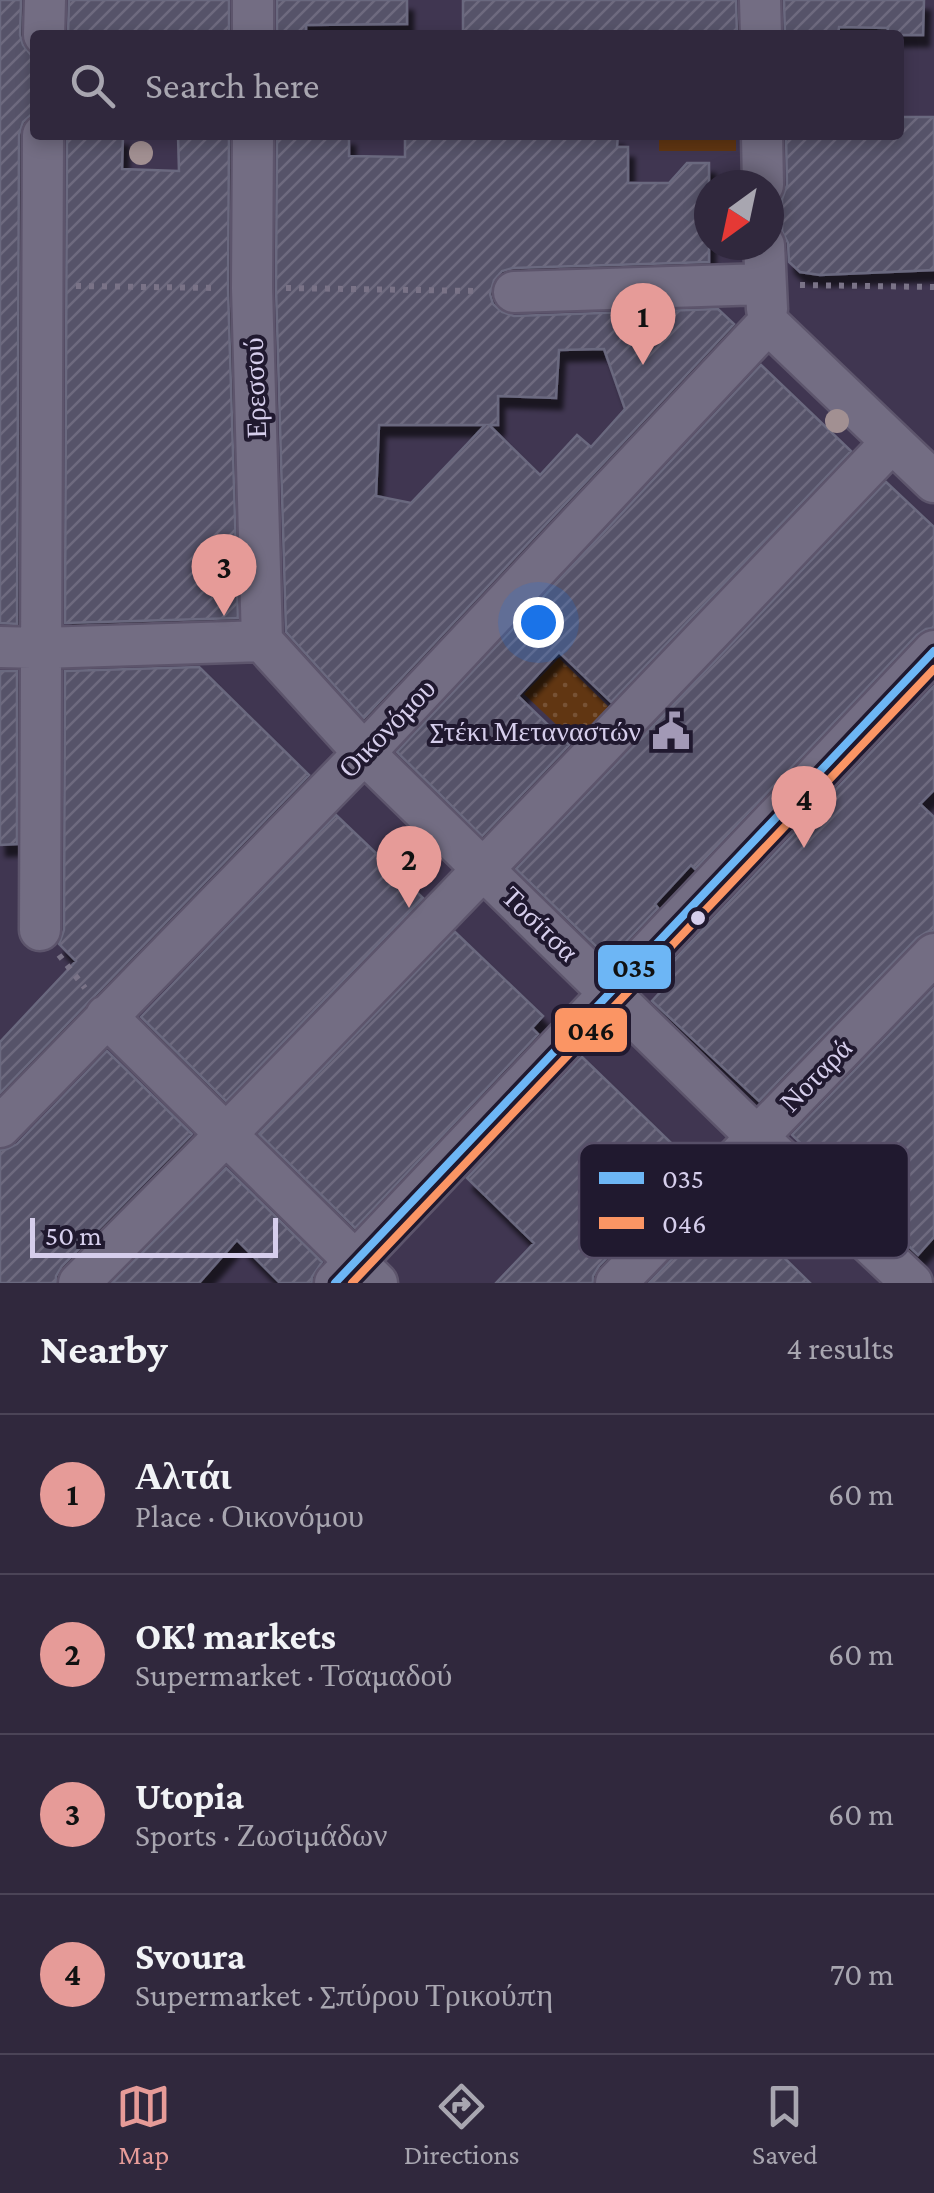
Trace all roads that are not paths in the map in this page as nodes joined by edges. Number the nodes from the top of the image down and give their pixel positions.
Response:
1 (45, 0) edge
2 (253, 0) edge
3 (760, 0) edge
4 (44, 30) edge
5 (253, 30) edge
6 (761, 30) edge
7 (43, 140) edge
8 (253, 140) edge
9 (762, 140) edge
10 (763, 170) edge
11 (766, 284) edge
12 (514, 292) road end
13 (892, 442) junction
14 (934, 482) edge
15 (262, 641) junction
16 (0, 646) edge
17 (41, 648) junction
18 (934, 651) edge
19 (364, 753) junction
20 (483, 870) junction
21 (40, 930) dead end
22 (934, 954) edge
23 (610, 992) junction
24 (106, 1016) junction
25 (0, 1127) edge
26 (226, 1135) junction
27 (756, 1136) junction
28 (749, 1143) edge
29 (764, 1143) edge
30 (640, 1258) edge
31 (896, 1258) edge
32 (916, 1275) edge
33 (356, 1276) edge
34 (79, 1283) edge
35 (616, 1283) edge

1 - 4 street
2 - 5 street
3 - 6 street
7 - 17 street
8 - 15 street, Ερεσσού
9 - 10 street
11 - 12 street
11 - 13 street
11 - 19 street, Οικονόμου
13 - 14 street
13 - 20 street
15 - 17 street
15 - 19 street, Τοσίτσα
16 - 17 street
17 - 21 street
18 - 23 street
19 - 20 street, Τοσίτσα
19 - 24 street, Οικονόμου
20 - 23 street, Τοσίτσα
20 - 26 street
22 - 27 street, Νοταρά
23 - 27 street, Τοσίτσα
23 - 33 street
24 - 25 street, Οικονόμου
24 - 26 street
26 - 33 street
26 - 34 street
27 - 28 street, Νοταρά
27 - 29 street, Τοσίτσα
30 - 35 street, Νοταρά
31 - 32 street, Τοσίτσα

